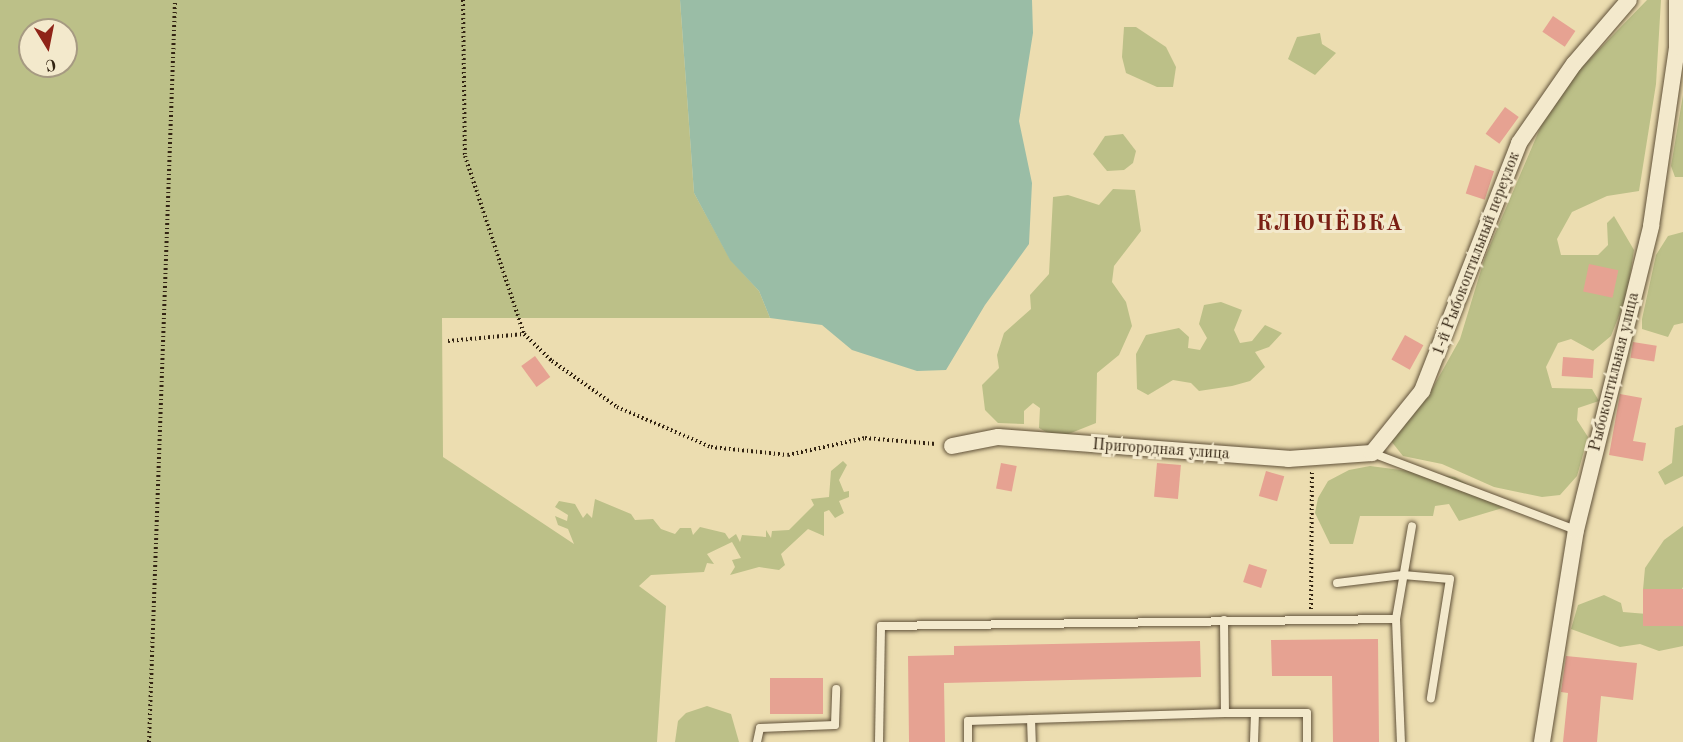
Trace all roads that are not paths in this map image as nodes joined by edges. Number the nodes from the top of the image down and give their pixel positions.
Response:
1 (1629, 0) edge
2 (1677, 0) edge
3 (952, 446) road end
4 (1372, 453) junction
5 (1412, 526) dead end
6 (1576, 530) junction
7 (1403, 575) junction
8 (1337, 583) dead end
9 (1396, 619) junction
10 (1224, 620) junction
11 (836, 689) dead end
12 (1431, 698) dead end
13 (1225, 713) junction
14 (1255, 713) junction
15 (1031, 719) junction
16 (757, 742) edge
17 (879, 742) edge
18 (968, 742) edge
19 (1032, 742) edge
20 (1254, 742) edge
21 (1307, 742) edge
22 (1401, 742) edge
23 (1542, 742) edge

1 - 4 street, 1-й Рыбокоптильный переулок
2 - 6 street, Рыбокоптильная улица
3 - 4 street, Пригородная улица
4 - 6 lane
5 - 7 lane
6 - 23 street, Рыбокоптильная улица
7 - 8 lane
7 - 9 lane
7 - 12 lane
9 - 10 lane
9 - 22 lane
10 - 13 lane
10 - 17 lane
11 - 16 lane
13 - 14 lane
13 - 15 lane
14 - 20 lane
14 - 21 lane
15 - 18 lane
15 - 19 lane

